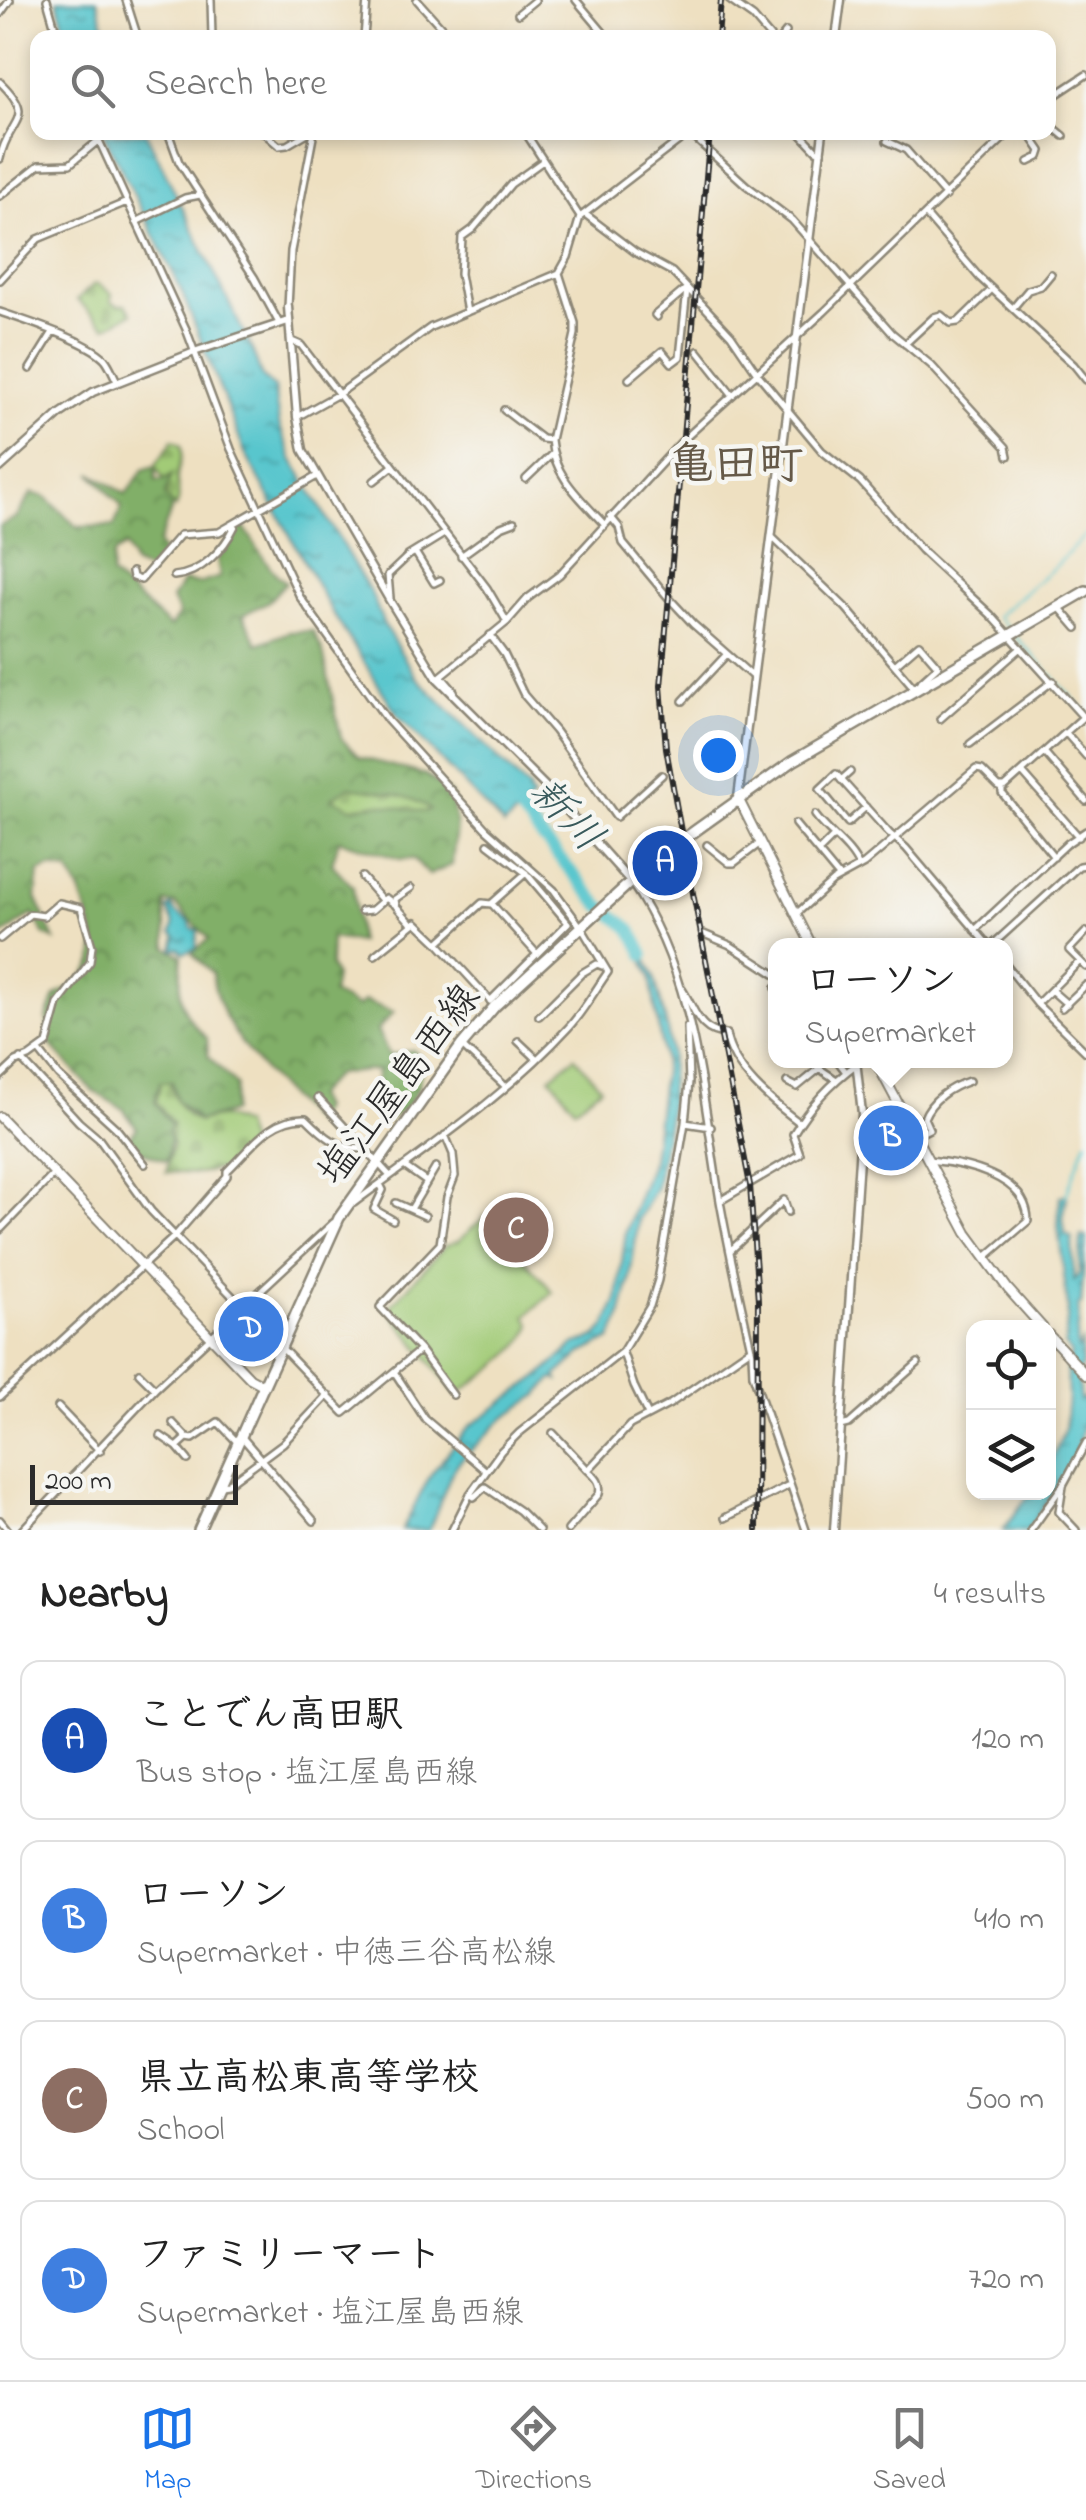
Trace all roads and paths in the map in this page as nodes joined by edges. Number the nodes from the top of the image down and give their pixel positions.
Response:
1 (10, 0) edge
2 (47, 0) edge
3 (126, 0) edge
4 (211, 0) edge
5 (366, 0) edge
6 (417, 0) edge
7 (534, 0) edge
8 (576, 0) edge
9 (729, 0) edge
10 (841, 0) edge
11 (0, 14) edge
12 (518, 14) dead end
13 (56, 30) edge
14 (135, 30) edge
15 (212, 30) edge
16 (364, 30) edge
17 (445, 30) edge
18 (601, 30) edge
19 (764, 30) edge
20 (837, 30) edge
21 (1086, 75) edge
22 (0, 82) edge
23 (1056, 95) edge
24 (1056, 129) edge
25 (1064, 136) dead end
26 (99, 140) joint
27 (171, 140) edge
28 (272, 140) edge
29 (297, 140) edge
30 (311, 140) edge
31 (530, 140) edge
32 (680, 140) edge
33 (697, 140) edge
34 (807, 140) edge
35 (823, 140) edge
36 (1002, 140) edge
37 (1033, 140) edge
38 (2, 141) edge
39 (888, 141) dead end
40 (821, 152) junction
41 (0, 159) edge
42 (543, 161) junction
43 (1029, 162) dead end
44 (200, 195) junction
45 (0, 196) edge
46 (946, 196) junction
47 (127, 202) junction
48 (926, 215) junction
49 (582, 216) junction
50 (138, 221) junction
51 (809, 242) junction
52 (559, 273) junction
53 (1052, 274) dead end
54 (0, 280) edge
55 (687, 288) junction
56 (850, 288) junction
57 (992, 288) junction
58 (288, 307) joint
59 (1013, 308) junction
60 (0, 312) edge
61 (467, 312) junction
62 (657, 317) dead end
63 (288, 321) junction
64 (279, 323) junction
65 (53, 332) junction
66 (796, 337) junction
67 (292, 342) junction
68 (906, 344) junction
69 (196, 351) junction
70 (698, 351) dead end
71 (30, 369) dead end
72 (757, 373) junction
73 (629, 379) dead end
74 (1086, 380) edge
75 (117, 381) junction
76 (340, 393) junction
77 (732, 394) junction
78 (787, 408) junction
79 (504, 410) dead end
80 (297, 417) junction
81 (551, 440) junction
82 (552, 454) junction
83 (1008, 456) dead end
84 (393, 466) junction
85 (0, 468) edge
86 (314, 478) junction
87 (526, 479) dead end
88 (374, 480) dead end
89 (262, 510) junction
90 (610, 516) junction
91 (514, 522) dead end
92 (237, 523) junction
93 (604, 524) junction
94 (444, 534) junction
95 (770, 536) junction
96 (415, 552) junction
97 (461, 556) junction
98 (132, 572) dead end
99 (174, 576) dead end
100 (440, 580) dead end
101 (1084, 596) edge
102 (390, 601) junction
103 (1060, 607) junction
104 (507, 622) junction
105 (1077, 628) dead end
106 (1013, 634) junction
107 (490, 636) junction
108 (1021, 648) junction
109 (727, 654) junction
110 (896, 664) junction
111 (752, 676) junction
112 (1053, 681) junction
113 (916, 689) junction
114 (684, 702) dead end
115 (462, 705) junction
116 (1084, 716) edge
117 (940, 719) dead end
118 (1066, 733) junction
119 (970, 744) dead end
120 (1044, 752) junction
121 (1086, 756) edge
122 (850, 772) dead end
123 (1022, 772) junction
124 (662, 775) dead end
125 (841, 780) junction
126 (1002, 787) junction
127 (738, 798) junction
128 (1086, 800) edge
129 (866, 807) junction
130 (814, 815) dead end
131 (796, 824) dead end
132 (1086, 831) edge
133 (1079, 837) junction
134 (832, 838) junction
135 (894, 839) junction
136 (488, 844) dead end
137 (758, 844) junction
138 (707, 846) dead end
139 (821, 849) dead end
140 (1054, 857) junction
141 (1086, 866) edge
142 (859, 867) junction
143 (526, 873) junction
144 (362, 877) dead end
145 (839, 878) junction
146 (628, 883) junction
147 (410, 888) dead end
148 (382, 900) junction
149 (491, 904) junction
150 (396, 906) junction
151 (361, 911) dead end
152 (796, 914) junction
153 (412, 924) junction
154 (584, 925) junction
155 (975, 930) junction
156 (1086, 932) edge
157 (704, 934) dead end
158 (808, 938) edge
159 (982, 938) edge
160 (999, 938) edge
161 (0, 939) edge
162 (438, 943) junction
163 (537, 954) junction
164 (375, 955) dead end
165 (1083, 964) edge
166 (605, 967) junction
167 (768, 970) edge
168 (1013, 974) edge
169 (1086, 985) edge
170 (680, 987) junction
171 (1051, 990) junction
172 (492, 1004) junction
173 (1037, 1004) junction
174 (539, 1016) dead end
175 (688, 1020) junction
176 (518, 1041) dead end
177 (461, 1046) junction
178 (38, 1051) junction
179 (1086, 1052) edge
180 (536, 1058) junction
181 (20, 1059) junction
182 (843, 1068) edge
183 (850, 1068) edge
184 (857, 1068) edge
185 (880, 1068) edge
186 (819, 1069) joint
187 (846, 1072) junction
188 (0, 1077) edge
189 (835, 1080) junction
190 (787, 1082) dead end
191 (969, 1082) dead end
192 (504, 1086) junction
193 (318, 1098) dead end
194 (0, 1117) edge
195 (685, 1123) junction
196 (800, 1123) junction
197 (711, 1127) junction
198 (445, 1135) junction
199 (916, 1136) junction
200 (366, 1149) junction
201 (928, 1160) junction
202 (378, 1163) junction
203 (145, 1164) dead end
204 (404, 1166) junction
205 (436, 1168) dead end
206 (53, 1175) junction
207 (390, 1176) junction
208 (425, 1181) junction
209 (380, 1184) junction
210 (720, 1201) junction
211 (396, 1202) dead end
212 (410, 1209) junction
213 (788, 1212) dead end
214 (342, 1214) junction
215 (425, 1216) dead end
216 (393, 1220) dead end
217 (0, 1230) edge
218 (176, 1235) junction
219 (305, 1246) junction
220 (730, 1251) junction
221 (320, 1258) junction
222 (984, 1259) junction
223 (140, 1266) junction
224 (244, 1308) junction
225 (1036, 1320) edge
226 (210, 1338) junction
227 (1056, 1343) edge
228 (280, 1346) junction
229 (750, 1348) junction
230 (420, 1350) junction
231 (622, 1352) junction
232 (918, 1362) dead end
233 (139, 1373) dead end
234 (396, 1373) junction
235 (1086, 1374) edge
236 (263, 1385) junction
237 (155, 1389) junction
238 (328, 1395) junction
239 (453, 1395) dead end
240 (0, 1396) edge
241 (58, 1407) dead end
242 (648, 1415) junction
243 (173, 1423) dead end
244 (841, 1426) junction
245 (553, 1433) dead end
246 (161, 1436) dead end
247 (187, 1438) junction
248 (239, 1439) junction
249 (1086, 1443) edge
250 (177, 1447) junction
251 (100, 1450) junction
252 (188, 1460) dead end
253 (262, 1460) junction
254 (588, 1470) junction
255 (486, 1471) junction
256 (219, 1484) junction
257 (789, 1485) junction
258 (1063, 1485) junction
259 (470, 1494) junction
260 (725, 1518) dead end
261 (0, 1520) edge
262 (314, 1521) dead end
263 (1075, 1529) edge
264 (8, 1530) edge
265 (22, 1530) edge
266 (199, 1530) edge
267 (452, 1530) edge
268 (539, 1530) edge
269 (568, 1530) edge
270 (806, 1530) edge
271 (834, 1530) edge
272 (1031, 1530) edge

1 - 11 street
2 - 13 street
3 - 14 street
4 - 15 street
5 - 16 street
6 - 17 street
7 - 12 street
8 - 18 street
9 - 19 street
10 - 20 street
21 - 23 street
22 - 38 street
24 - 25 street
26 - 45 street
26 - 47 street
27 - 44 street
28 - 29 street
30 - 58 street
31 - 42 street
32 - 49 street
33 - 51 street
34 - 40 street
35 - 40 street
36 - 46 street
37 - 43 street
38 - 41 street
39 - 46 street
40 - 51 street
42 - 49 street
42 - 61 street
44 - 50 street
44 - 64 street
46 - 48 street
47 - 50 street
47 - 54 street
48 - 56 street
48 - 57 street
49 - 52 street
49 - 55 street
50 - 69 street
51 - 56 street
51 - 66 street
52 - 61 street
52 - 81 street
53 - 59 street
55 - 62 street
55 - 72 street
55 - 73 street
56 - 66 street
56 - 68 street
57 - 59 street
57 - 68 street
58 - 63 street
59 - 74 street
60 - 65 street
61 - 76 street
63 - 64 street
63 - 67 street
64 - 69 street
65 - 71 street
65 - 75 street
66 - 72 street
66 - 78 street
67 - 76 street
67 - 80 street
68 - 83 street
69 - 75 street
69 - 89 street
70 - 77 street
72 - 77 street
72 - 78 street
75 - 85 street
76 - 80 street
76 - 84 street
77 - 90 street
78 - 95 street
78 - 106 street
79 - 81 street
80 - 86 street
81 - 82 street
82 - 87 street
82 - 93 street
84 - 88 street
84 - 94 street
86 - 89 street
86 - 102 street
89 - 92 street
89 - 154 street
90 - 93 street
90 - 109 street
91 - 97 street
92 - 98 street
92 - 99 street
93 - 104 street
94 - 96 street
94 - 97 street
95 - 110 street
95 - 111 street
96 - 100 street
96 - 102 street
97 - 104 street
101 - 103 main road, 塩江屋島西線
102 - 115 street
103 - 105 street
103 - 106 main road, 塩江屋島西線
104 - 107 street
106 - 108 street
106 - 113 main road, 塩江屋島西線
107 - 115 street
107 - 124 street
108 - 112 street
108 - 117 street
109 - 111 street
109 - 114 street
110 - 113 street
110 - 113 street
111 - 127 street
112 - 116 street
112 - 119 street
113 - 127 main road, 塩江屋島西線
115 - 146 street
116 - 118 street
118 - 120 street
118 - 121 street
120 - 123 street
120 - 128 street
122 - 125 street
123 - 126 street
123 - 133 street
125 - 129 street
125 - 129 street
126 - 135 street
126 - 140 street
127 - 137 main road
127 - 146 main road, 塩江屋島西線
129 - 135 street
130 - 134 street
131 - 145 street
132 - 133 street
133 - 140 street
134 - 139 street
134 - 142 street
135 - 142 street
135 - 155 street
136 - 143 street
137 - 138 street
137 - 152 main road
140 - 155 street
141 - 160 street
142 - 145 street
143 - 149 street
143 - 163 street
144 - 148 street
145 - 152 street
146 - 154 main road, 塩江屋島西線
146 - 170 street
147 - 150 street
148 - 150 street
148 - 151 street
149 - 162 street
149 - 163 street
150 - 153 street
152 - 158 main road
153 - 162 street
153 - 164 street
154 - 166 street
154 - 172 main road, 塩江屋島西線
155 - 159 street
156 - 165 street
157 - 167 street
161 - 178 street
162 - 172 street
163 - 172 street
165 - 171 street
166 - 174 street
166 - 180 street
168 - 173 street
169 - 171 street
170 - 175 street
170 - 196 street
171 - 173 street
172 - 177 main road, 塩江屋島西線
173 - 179 street
175 - 195 street
175 - 197 street
176 - 180 street
177 - 192 street
177 - 202 main road, 塩江屋島西線
178 - 181 street
178 - 203 street
180 - 192 street
181 - 188 street
181 - 218 street
182 - 187 street
183 - 187 street
184 - 244 street
185 - 199 main road
186 - 189 street
186 - 190 street
187 - 189 street
189 - 196 street
191 - 199 street
192 - 198 street
193 - 200 street
194 - 206 main road
195 - 197 street
195 - 231 street
196 - 210 street
197 - 210 street
198 - 204 street
198 - 230 street
199 - 201 main road
200 - 202 street
200 - 218 street
201 - 222 main road
201 - 222 street
202 - 207 street
202 - 214 main road, 塩江屋島西線
204 - 207 street
204 - 208 street
205 - 208 street
206 - 217 street
206 - 223 main road
207 - 209 street
208 - 212 street
209 - 214 street
209 - 216 street
210 - 220 street
211 - 212 street
212 - 215 street
213 - 220 street
214 - 219 street
214 - 221 main road, 塩江屋島西線
218 - 223 street
218 - 224 street
219 - 221 street
219 - 224 street
220 - 229 street
221 - 228 main road, 塩江屋島西線
222 - 225 main road
223 - 226 main road
223 - 240 street
224 - 226 street
224 - 228 street
226 - 236 main road
226 - 237 street
227 - 235 main road
228 - 236 main road, 塩江屋島西線
228 - 238 street
229 - 242 street
229 - 257 street
230 - 234 street
230 - 239 street
231 - 242 street
231 - 255 street
232 - 244 street
233 - 237 street
234 - 238 street
234 - 255 street
236 - 248 main road, 塩江屋島西線
237 - 251 street
238 - 253 street
241 - 251 street
242 - 254 street
243 - 247 street
244 - 271 street
245 - 254 street
246 - 250 street
247 - 248 street
247 - 250 street
248 - 253 street
248 - 256 main road, 塩江屋島西線
249 - 258 street
250 - 252 street
251 - 265 street
253 - 256 street
253 - 262 street
254 - 269 street
255 - 259 street
256 - 266 main road, 塩江屋島西線
257 - 260 street
257 - 270 street
258 - 263 street
258 - 272 street
259 - 267 street
259 - 268 street
261 - 264 street

